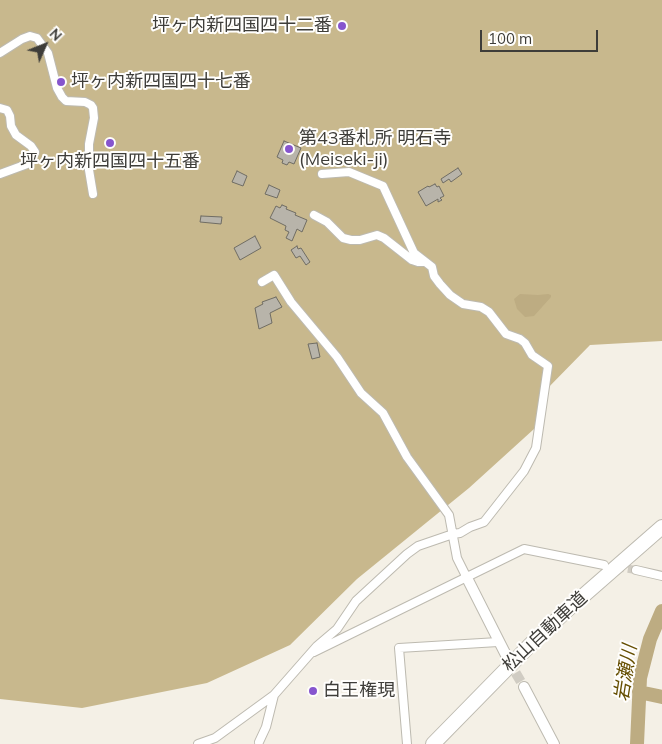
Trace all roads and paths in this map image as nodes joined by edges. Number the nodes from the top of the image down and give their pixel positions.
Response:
1 (0, 52) edge
2 (0, 108) edge
3 (0, 174) edge
4 (322, 174) dead end
5 (93, 194) dead end
6 (314, 215) dead end
7 (425, 262) junction
8 (262, 282) dead end
9 (662, 530) edge
10 (452, 534) junction
11 (604, 565) dead end
12 (636, 570) tunnel mouth
13 (466, 576) junction
14 (662, 576) edge
15 (498, 642) junction
16 (310, 654) junction
17 (508, 659) tunnel mouth
18 (524, 687) tunnel mouth
19 (274, 696) junction
20 (259, 742) dead end
21 (198, 744) edge
22 (406, 744) edge
23 (433, 744) edge
24 (444, 744) edge
25 (554, 744) edge

1 - 5 street
2 - 3 street
4 - 7 street
6 - 7 street
7 - 10 street
8 - 10 street
9 - 23 highway, 松山自動車道
9 - 24 highway, 松山自動車道
10 - 13 street
10 - 16 street
11 - 13 street
12 - 14 street
13 - 15 street
13 - 16 street
15 - 17 street
15 - 22 street
16 - 19 street
18 - 25 street
19 - 20 street
19 - 21 street

